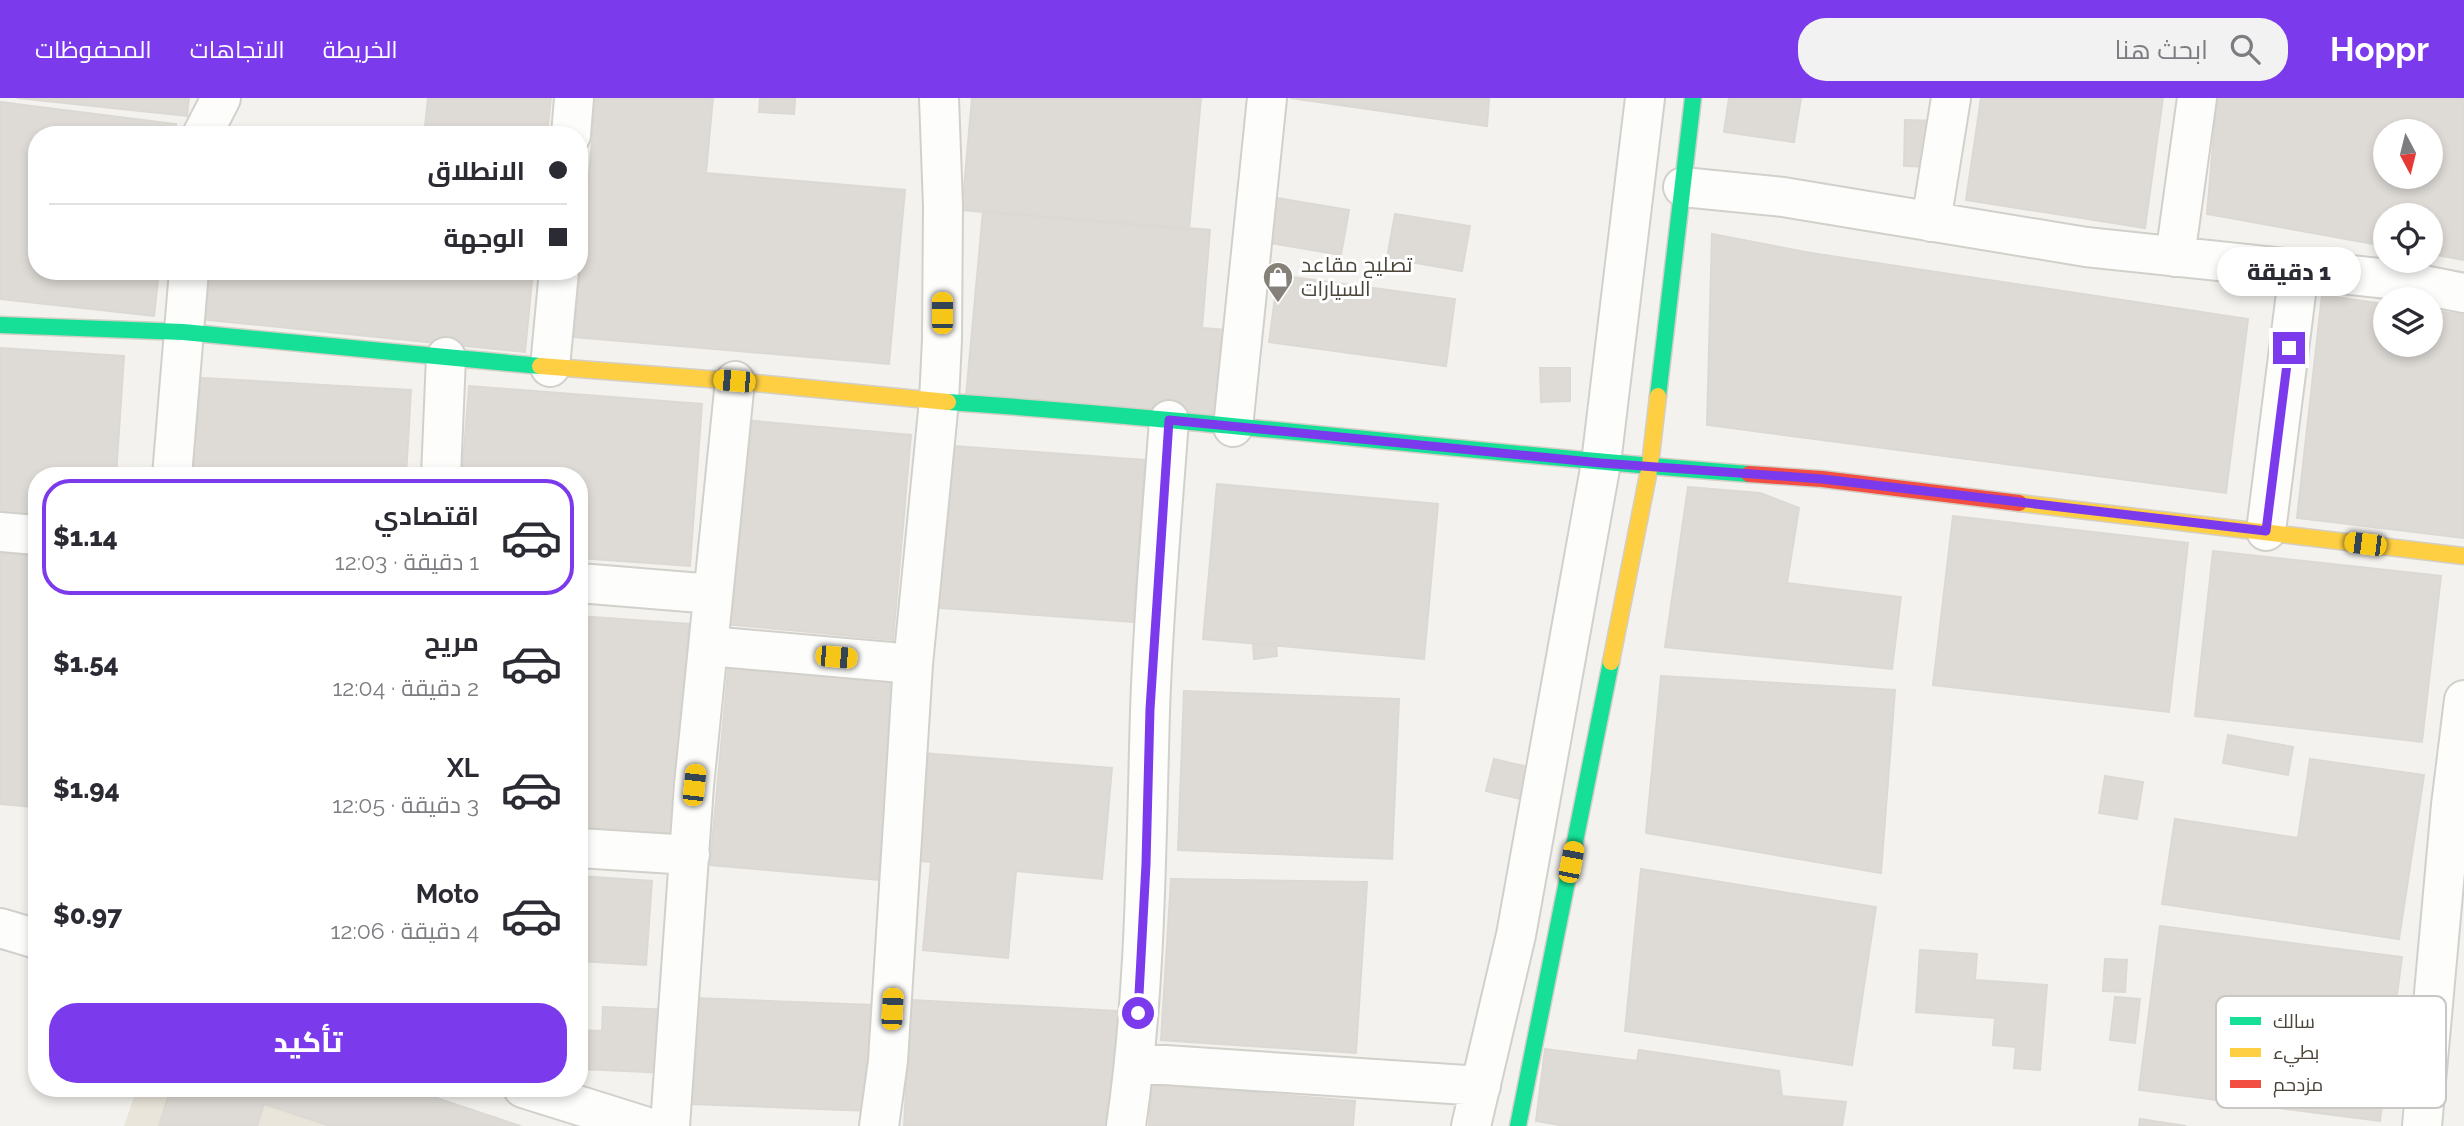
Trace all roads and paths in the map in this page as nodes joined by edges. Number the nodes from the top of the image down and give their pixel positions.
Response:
1 (221, 98) edge
2 (574, 98) edge
3 (939, 98) edge
4 (1267, 98) edge
5 (1645, 98) edge
6 (1693, 98) edge
7 (1951, 98) edge
8 (2197, 98) edge
9 (207, 126) edge
10 (572, 126) edge
11 (1683, 187) junction
12 (1931, 222) junction
13 (2175, 257) junction
14 (2299, 270) junction
15 (188, 280) edge
16 (558, 280) edge
17 (2464, 293) edge
18 (0, 325) edge
19 (183, 332) junction
20 (446, 357) junction
21 (550, 367) junction
22 (734, 381) junction
23 (939, 401) junction
24 (1169, 420) junction
25 (1233, 427) junction
26 (1601, 463) junction
27 (1650, 465) junction
28 (173, 467) edge
29 (441, 467) edge
30 (2266, 531) junction
31 (0, 532) edge
32 (28, 534) edge
33 (2464, 556) edge
34 (588, 584) edge
35 (713, 594) junction
36 (709, 646) junction
37 (913, 664) junction
38 (2464, 700) edge
39 (588, 849) edge
40 (690, 855) junction
41 (0, 928) edge
42 (28, 936) edge
43 (2434, 996) edge
44 (1135, 1063) junction
45 (1481, 1086) junction
46 (552, 1097) edge
47 (2424, 1108) edge
48 (644, 1126) edge
49 (670, 1126) edge
50 (879, 1126) edge
51 (1126, 1126) edge
52 (1471, 1126) edge
53 (1518, 1126) edge
54 (2422, 1126) edge

1 - 9 street
2 - 10 street
3 - 23 street
4 - 25 street
5 - 26 street
6 - 11 street
7 - 12 street
8 - 13 street
11 - 12 street
11 - 27 street
12 - 13 street
13 - 14 street
14 - 17 street
14 - 30 street
15 - 19 street
16 - 21 street
18 - 19 street
19 - 20 street
19 - 28 street
20 - 21 street
20 - 29 street
21 - 22 street
22 - 23 street
22 - 35 street
23 - 24 street
23 - 37 street
24 - 25 street
24 - 44 street
25 - 26 street
26 - 27 street
26 - 45 street
27 - 30 street
27 - 53 street
30 - 33 street
31 - 32 street
34 - 35 street
35 - 36 street
36 - 37 street
36 - 40 street
37 - 50 street
38 - 43 street
39 - 40 street
40 - 49 street
41 - 42 street
44 - 45 street
44 - 51 street
45 - 52 street
46 - 48 street
47 - 54 street

